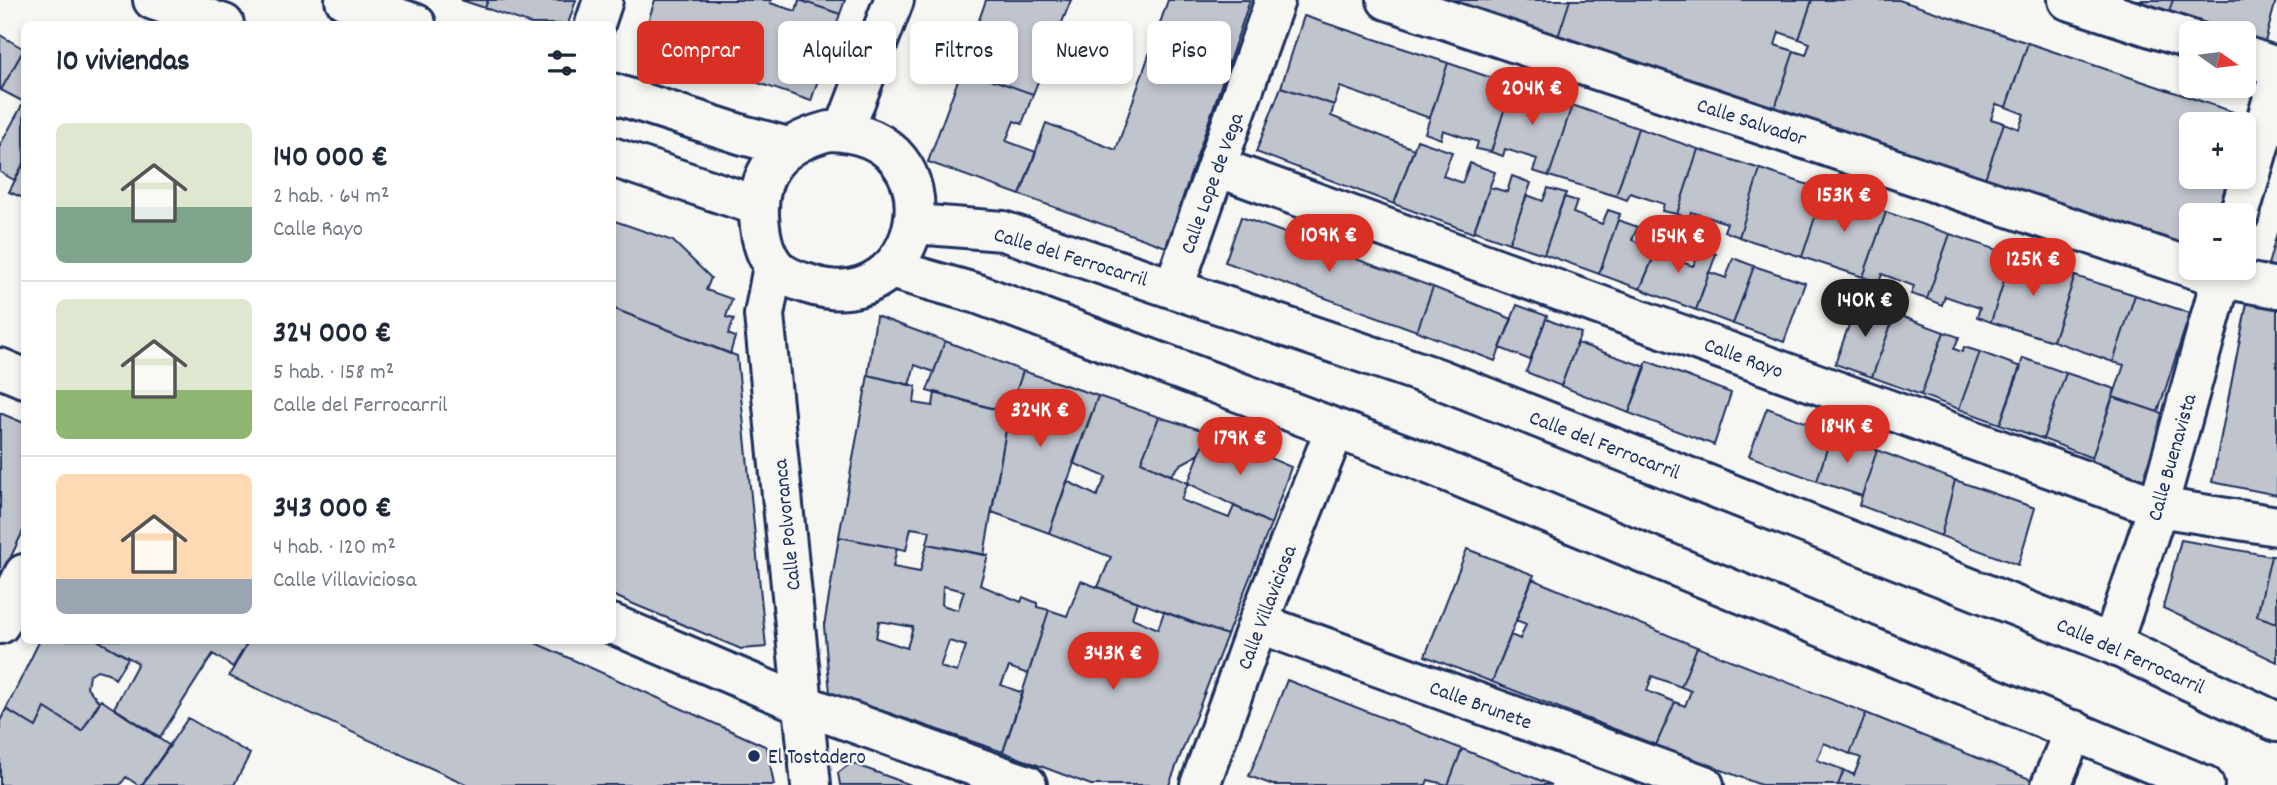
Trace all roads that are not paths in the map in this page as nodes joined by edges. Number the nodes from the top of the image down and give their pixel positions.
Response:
1 (153, 0) edge
2 (345, 0) edge
3 (603, 0) edge
4 (894, 0) edge
5 (1275, 0) edge
6 (1387, 0) edge
7 (2068, 0) edge
8 (215, 21) edge
9 (407, 21) edge
10 (596, 21) edge
11 (2179, 36) edge
12 (2256, 60) edge
13 (2277, 67) edge
14 (2277, 84) edge
15 (616, 94) edge
16 (845, 131) junction
17 (788, 147) junction
18 (616, 158) edge
19 (1217, 167) junction
20 (2242, 203) edge
21 (758, 206) junction
22 (915, 224) junction
23 (2179, 259) edge
24 (773, 266) junction
25 (890, 269) junction
26 (2221, 280) edge
27 (2248, 280) edge
28 (1174, 287) junction
29 (2277, 288) edge
30 (0, 368) edge
31 (21, 377) edge
32 (1335, 429) junction
33 (2158, 507) junction
34 (2277, 526) edge
35 (21, 580) edge
36 (1258, 623) junction
37 (0, 625) edge
38 (616, 626) edge
39 (2112, 643) junction
40 (804, 705) junction
41 (2277, 722) edge
42 (2074, 730) junction
43 (811, 785) edge
44 (1027, 785) edge
45 (1200, 785) edge
46 (1704, 785) edge
47 (2051, 785) edge
48 (2204, 785) edge

1 - 8 street
2 - 9 street
3 - 10 street
4 - 16 street
5 - 19 street, Calle Lope de Vega
6 - 23 street, Calle Salvador
7 - 11 street
12 - 13 street
14 - 20 street
15 - 17 street
16 - 17 street
16 - 22 street
17 - 21 street
18 - 21 street
19 - 28 street, Calle Lope de Vega
19 - 33 street, Calle Rayo
21 - 24 street
22 - 25 street
22 - 28 street, Calle del Ferrocarril
24 - 25 street
24 - 40 street, Calle Polvoranca
25 - 32 street
26 - 33 street, Calle Buenavista
27 - 29 street, Calle Salvador
28 - 39 street, Calle del Ferrocarril
30 - 31 street
32 - 36 street, Calle Villaviciosa
32 - 42 street
33 - 34 street, Calle Rayo
33 - 39 street, Calle Buenavista
35 - 37 street
36 - 45 street, Calle Villaviciosa
36 - 46 street, Calle Brunete
38 - 40 street
39 - 41 street, Calle del Ferrocarril
40 - 43 street, Calle Polvoranca
40 - 44 street
42 - 47 street
42 - 48 street

